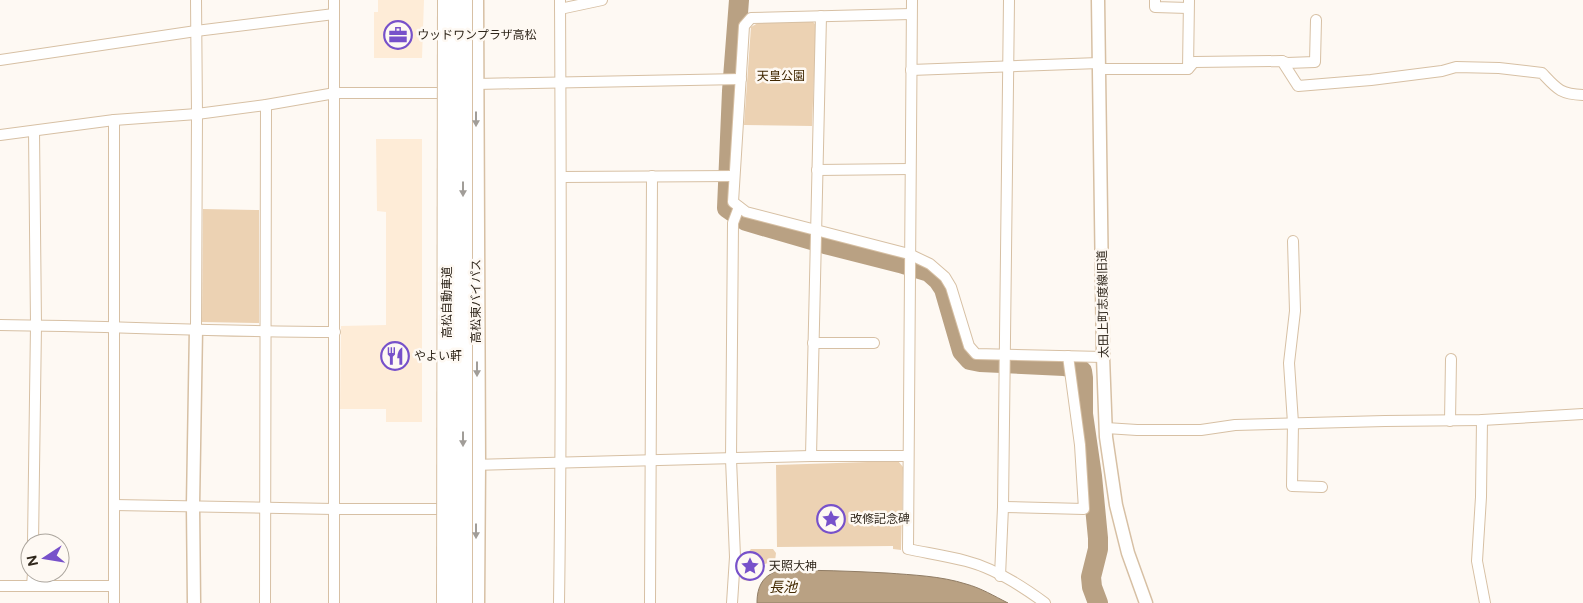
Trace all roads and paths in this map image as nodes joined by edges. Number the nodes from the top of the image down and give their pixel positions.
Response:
1 (196, 0) edge
2 (334, 0) edge
3 (439, 0) edge
4 (447, 0) edge
5 (463, 0) edge
6 (475, 0) edge
7 (602, 0) edge
8 (912, 0) edge
9 (1009, 0) edge
10 (1098, 0) edge
11 (1155, 0) edge
12 (1188, 4) edge
13 (560, 5) edge
14 (334, 14) junction
15 (911, 14) junction
16 (821, 16) junction
17 (1316, 20) dead end
18 (196, 32) junction
19 (0, 60) edge
20 (1282, 61) junction
21 (1007, 66) junction
22 (1099, 66) junction
23 (1188, 69) junction
24 (911, 70) junction
25 (736, 79) junction
26 (561, 83) junction
27 (476, 84) junction
28 (335, 93) junction
29 (440, 93) junction
30 (1583, 95) edge
31 (266, 105) junction
32 (198, 114) junction
33 (114, 120) junction
34 (34, 131) junction
35 (0, 135) edge
36 (910, 169) junction
37 (817, 170) junction
38 (652, 176) junction
39 (729, 176) junction
40 (562, 177) junction
41 (738, 209) junction
42 (815, 238) junction
43 (1293, 241) dead end
44 (909, 262) junction
45 (0, 325) edge
46 (36, 325) junction
47 (115, 326) junction
48 (196, 329) junction
49 (266, 332) junction
50 (335, 332) junction
51 (813, 343) junction
52 (874, 343) dead end
53 (1103, 358) junction
54 (1451, 359) dead end
55 (1004, 361) junction
56 (1069, 363) junction
57 (1583, 414) edge
58 (1482, 420) junction
59 (1450, 421) junction
60 (1293, 424) junction
61 (1106, 428) junction
62 (811, 456) junction
63 (908, 456) junction
64 (731, 459) junction
65 (651, 461) junction
66 (439, 464) junction
67 (561, 464) junction
68 (477, 465) junction
69 (1322, 487) dead end
70 (114, 505) junction
71 (193, 505) junction
72 (1003, 507) junction
73 (266, 508) junction
74 (438, 508) junction
75 (334, 509) junction
76 (33, 533) edge
77 (1000, 576) junction
78 (0, 586) edge
79 (32, 586) joint
80 (114, 586) junction
81 (114, 603) edge
82 (194, 603) edge
83 (265, 603) edge
84 (334, 603) edge
85 (437, 603) edge
86 (446, 603) edge
87 (463, 603) edge
88 (476, 603) edge
89 (559, 603) edge
90 (650, 603) edge
91 (732, 603) edge
92 (1045, 603) edge
93 (1146, 603) edge
94 (1484, 603) edge

1 - 18 street
2 - 14 street
3 - 29 highway
4 - 86 highway, 高松自動車道, bridge
5 -> 87 highway, 高松自動車道, bridge
6 - 27 highway, 高松東バイパス
7 - 13 street
8 - 15 street
9 - 21 street
10 - 22 street, 太田上町志度線旧道
11 - 12 street
12 - 23 street
13 - 26 street
14 - 18 street
14 - 28 street
15 - 16 street
15 - 24 street
16 - 25 street
16 - 37 street
17 - 20 street
18 - 19 street
18 - 32 street
20 - 23 street
20 - 30 street
21 - 22 street
21 - 24 street
21 - 55 street
22 - 23 street
22 - 53 street, 太田上町志度線旧道
24 - 36 street
25 - 26 street
25 - 39 street
26 - 27 street
26 - 40 street
27 -> 68 highway, 高松東バイパス
28 - 29 street
28 - 31 street
28 - 50 street
29 - 66 highway
31 - 32 street
31 - 49 street
32 - 33 street
32 - 48 street
33 - 34 street
33 - 47 street
34 - 35 street
34 - 46 street
36 - 37 street
36 - 44 street
37 - 42 street
38 - 39 street
38 - 40 street
38 - 65 street
39 - 41 street
40 - 67 street
41 - 42 street
41 - 64 street
42 - 44 street
42 - 51 street
43 - 60 street
44 - 55 street
44 - 63 street
45 - 46 street
46 - 47 street
46 - 76 street
47 - 48 street
47 - 70 street
48 - 49 street
48 - 71 street
49 - 50 street
49 - 73 street
50 - 75 street
51 - 52 street
51 - 62 street
53 - 56 street
53 - 61 street, 太田上町志度線旧道
54 - 59 street
55 - 56 street
55 - 72 street
56 - 72 street
57 - 58 street
58 - 59 street
58 - 94 street
59 - 60 street
60 - 61 street
60 - 69 street
61 - 93 street, 太田上町志度線旧道
62 - 63 street
62 - 64 street
63 - 77 street
64 - 65 street
64 - 91 street
65 - 67 street
65 - 90 street
66 - 68 street
66 - 74 highway
67 - 68 street
67 - 89 street
68 -> 88 highway, 高松東バイパス
70 - 71 street
70 - 80 street
71 - 73 street
71 - 82 street
72 - 77 street
73 - 75 street
73 - 83 street
74 - 75 street
74 - 85 highway
75 - 84 street
77 - 92 street
78 - 79 street
79 - 80 street
80 - 81 street

